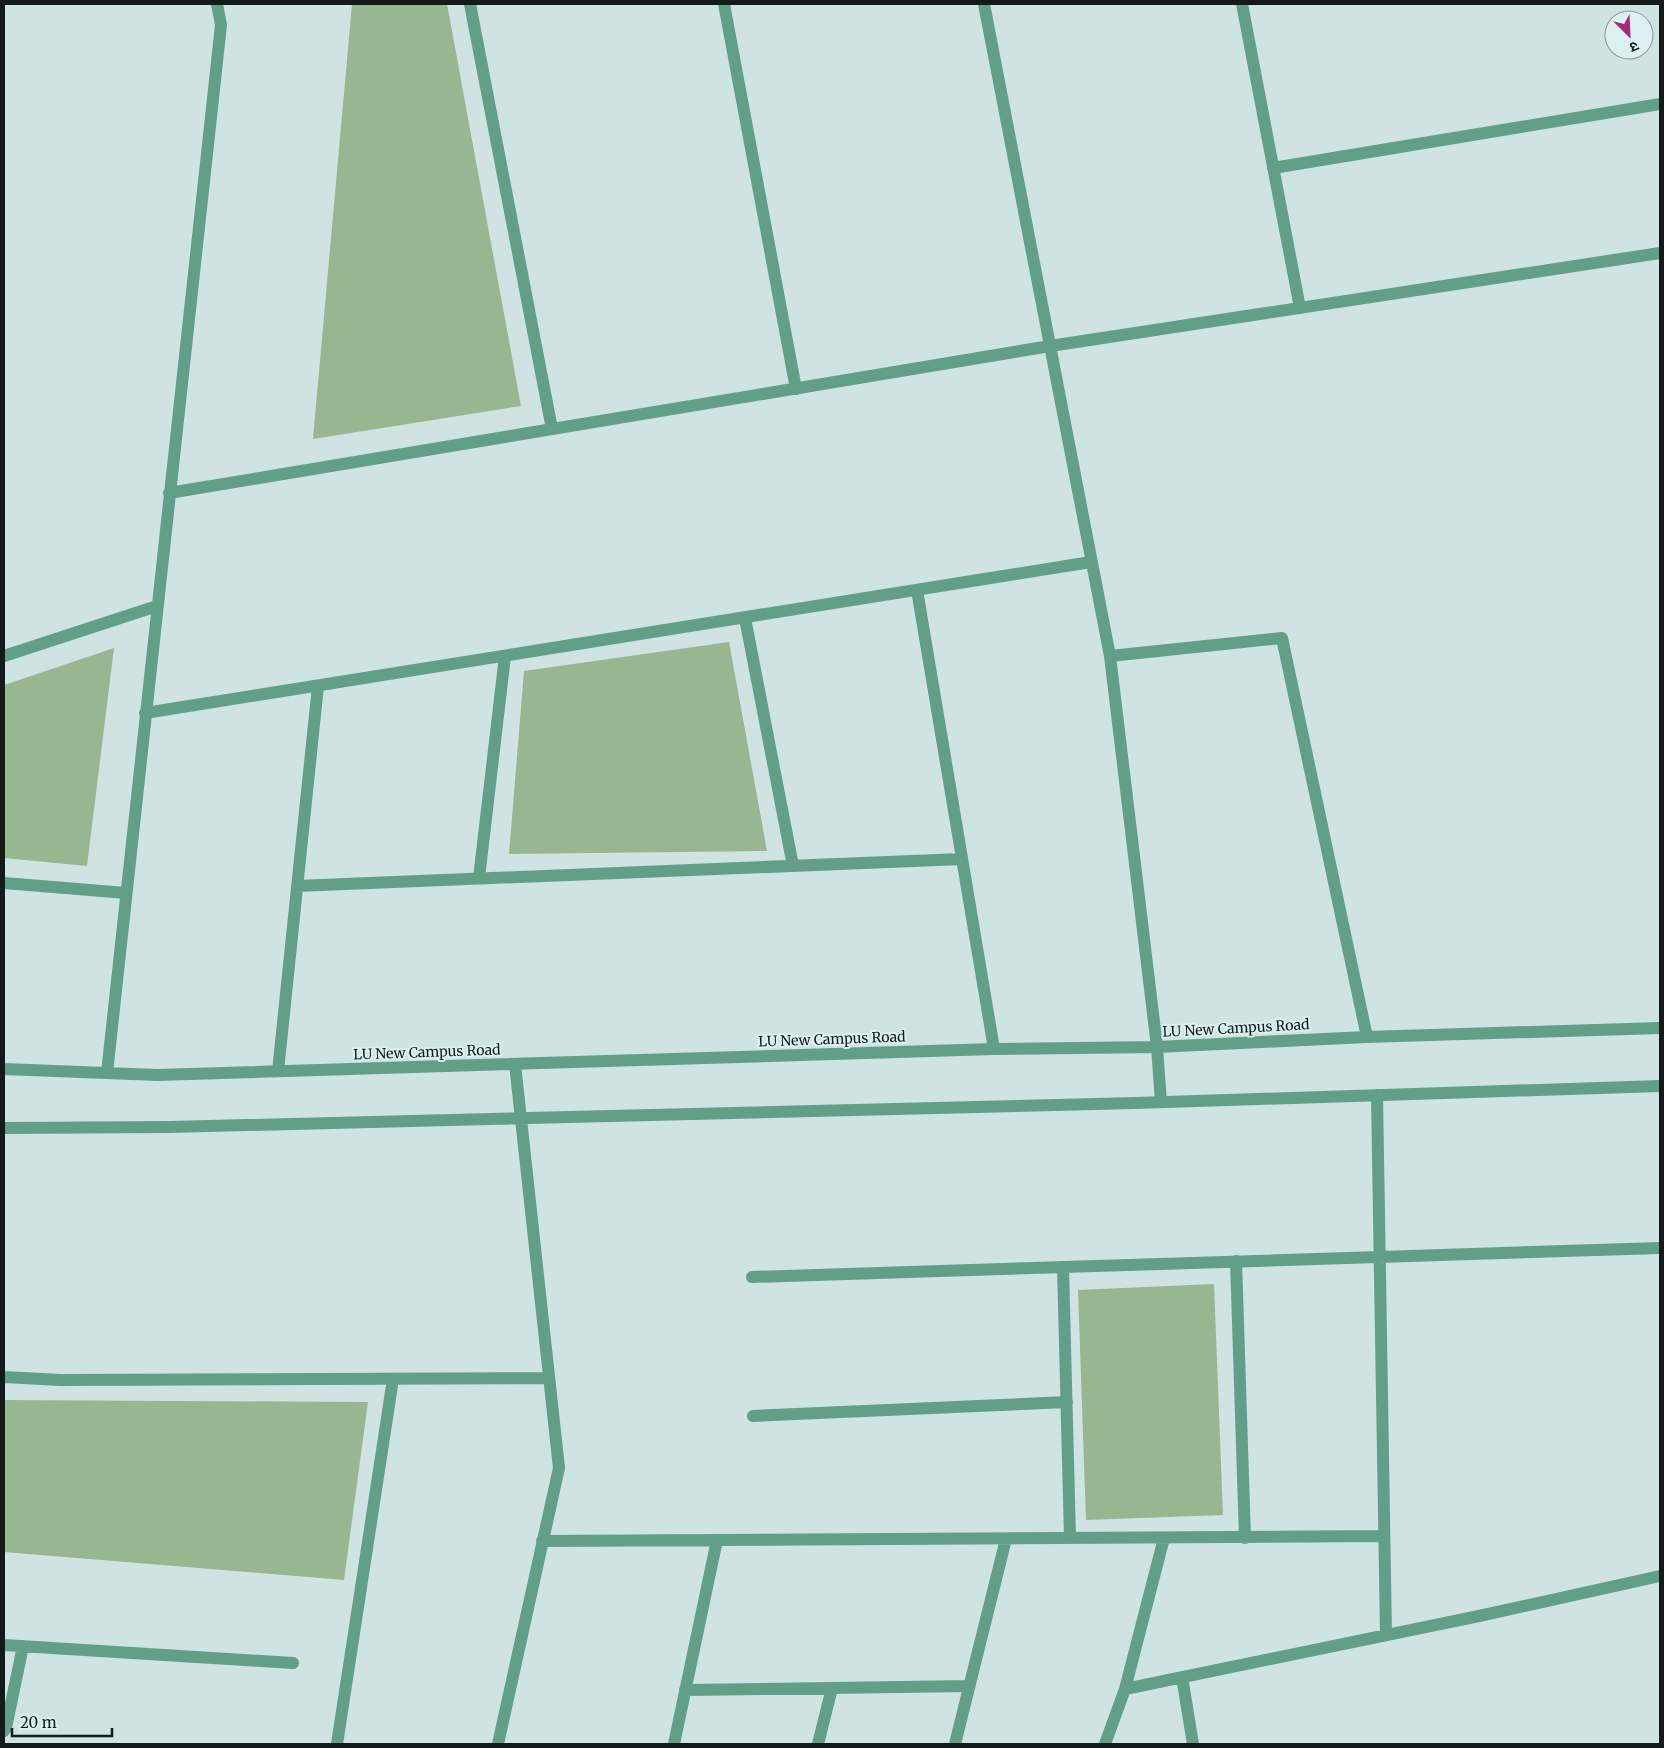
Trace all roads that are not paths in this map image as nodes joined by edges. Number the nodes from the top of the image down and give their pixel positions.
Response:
1 (217, 4) edge
2 (470, 4) edge
3 (724, 4) edge
4 (984, 4) edge
5 (1242, 4) edge
6 (1660, 104) edge
7 (1273, 168) junction
8 (1660, 253) edge
9 (1300, 308) junction
10 (1050, 346) junction
11 (796, 389) junction
12 (552, 429) junction
13 (169, 493) junction
14 (1091, 562) junction
15 (917, 590) junction
16 (157, 606) junction
17 (745, 618) junction
18 (4, 656) edge
19 (505, 656) junction
20 (1110, 656) junction
21 (318, 686) junction
22 (145, 713) junction
23 (962, 859) junction
24 (792, 866) junction
25 (479, 878) junction
26 (4, 883) edge
27 (297, 886) junction
28 (126, 893) junction
29 (1660, 1028) edge
30 (1366, 1037) junction
31 (1157, 1047) junction
32 (994, 1049) junction
33 (515, 1064) junction
34 (4, 1069) edge
35 (278, 1071) junction
36 (107, 1073) junction
37 (1660, 1086) edge
38 (1377, 1095) junction
39 (1161, 1102) junction
40 (521, 1119) junction
41 (4, 1128) edge
42 (1660, 1248) edge
43 (1380, 1257) junction
44 (1236, 1261) junction
45 (1063, 1267) junction
46 (752, 1276) dead end
47 (4, 1377) edge
48 (549, 1378) junction
49 (393, 1379) junction
50 (1067, 1402) junction
51 (753, 1416) dead end
52 (1384, 1536) junction
53 (1070, 1538) junction
54 (1164, 1538) junction
55 (1245, 1538) junction
56 (1006, 1539) junction
57 (716, 1540) junction
58 (542, 1541) junction
59 (1660, 1576) edge
60 (1386, 1635) junction
61 (4, 1645) edge
62 (23, 1646) junction
63 (293, 1663) dead end
64 (1182, 1677) junction
65 (969, 1686) junction
66 (832, 1688) junction
67 (1125, 1689) junction
68 (685, 1690) junction
69 (4, 1731) edge
70 (337, 1744) edge
71 (498, 1744) edge
72 (674, 1744) edge
73 (818, 1744) edge
74 (955, 1744) edge
75 (1105, 1744) edge
76 (1193, 1744) edge

1 - 13 street
2 - 12 street
3 - 11 street
4 - 10 street
5 - 7 street
6 - 7 street
7 - 9 street
8 - 9 street
9 - 10 street
10 - 11 street
10 - 14 street
11 - 12 street
12 - 13 street
13 - 16 street
14 - 15 street
14 - 20 street
15 - 17 street
15 - 23 street
16 - 18 street
16 - 22 street
17 - 19 street
17 - 24 street
19 - 21 street
19 - 25 street
20 - 30 street
20 - 31 street
21 - 22 street
21 - 27 street
22 - 28 street
23 - 24 street
23 - 32 street
24 - 25 street
25 - 27 street
26 - 28 street
27 - 35 street
28 - 36 street
29 - 30 street, LU New Campus Road
30 - 31 street, LU New Campus Road
31 - 32 street, LU New Campus Road
31 - 39 street
32 - 33 street, LU New Campus Road
33 - 35 street, LU New Campus Road
33 - 40 street
34 - 36 street, LU New Campus Road
35 - 36 street, LU New Campus Road
37 - 38 street
38 - 39 street
38 - 43 street
39 - 40 street
40 - 41 street
40 - 48 street
42 - 43 street
43 - 44 street
43 - 52 street
44 - 45 street
44 - 55 street
45 - 46 street
45 - 50 street
47 - 49 street
48 - 49 street
48 - 58 street
49 - 70 street
50 - 51 street
50 - 53 street
52 - 55 street
52 - 60 street
53 - 54 street
53 - 56 street
54 - 55 street
54 - 67 street
56 - 57 street
56 - 65 street
57 - 58 street
57 - 68 street
58 - 71 street
59 - 60 street
60 - 64 street
61 - 62 street
62 - 63 street
62 - 69 street
64 - 67 street
64 - 76 street
65 - 66 street
65 - 74 street
66 - 68 street
66 - 73 street
67 - 75 street
68 - 72 street

